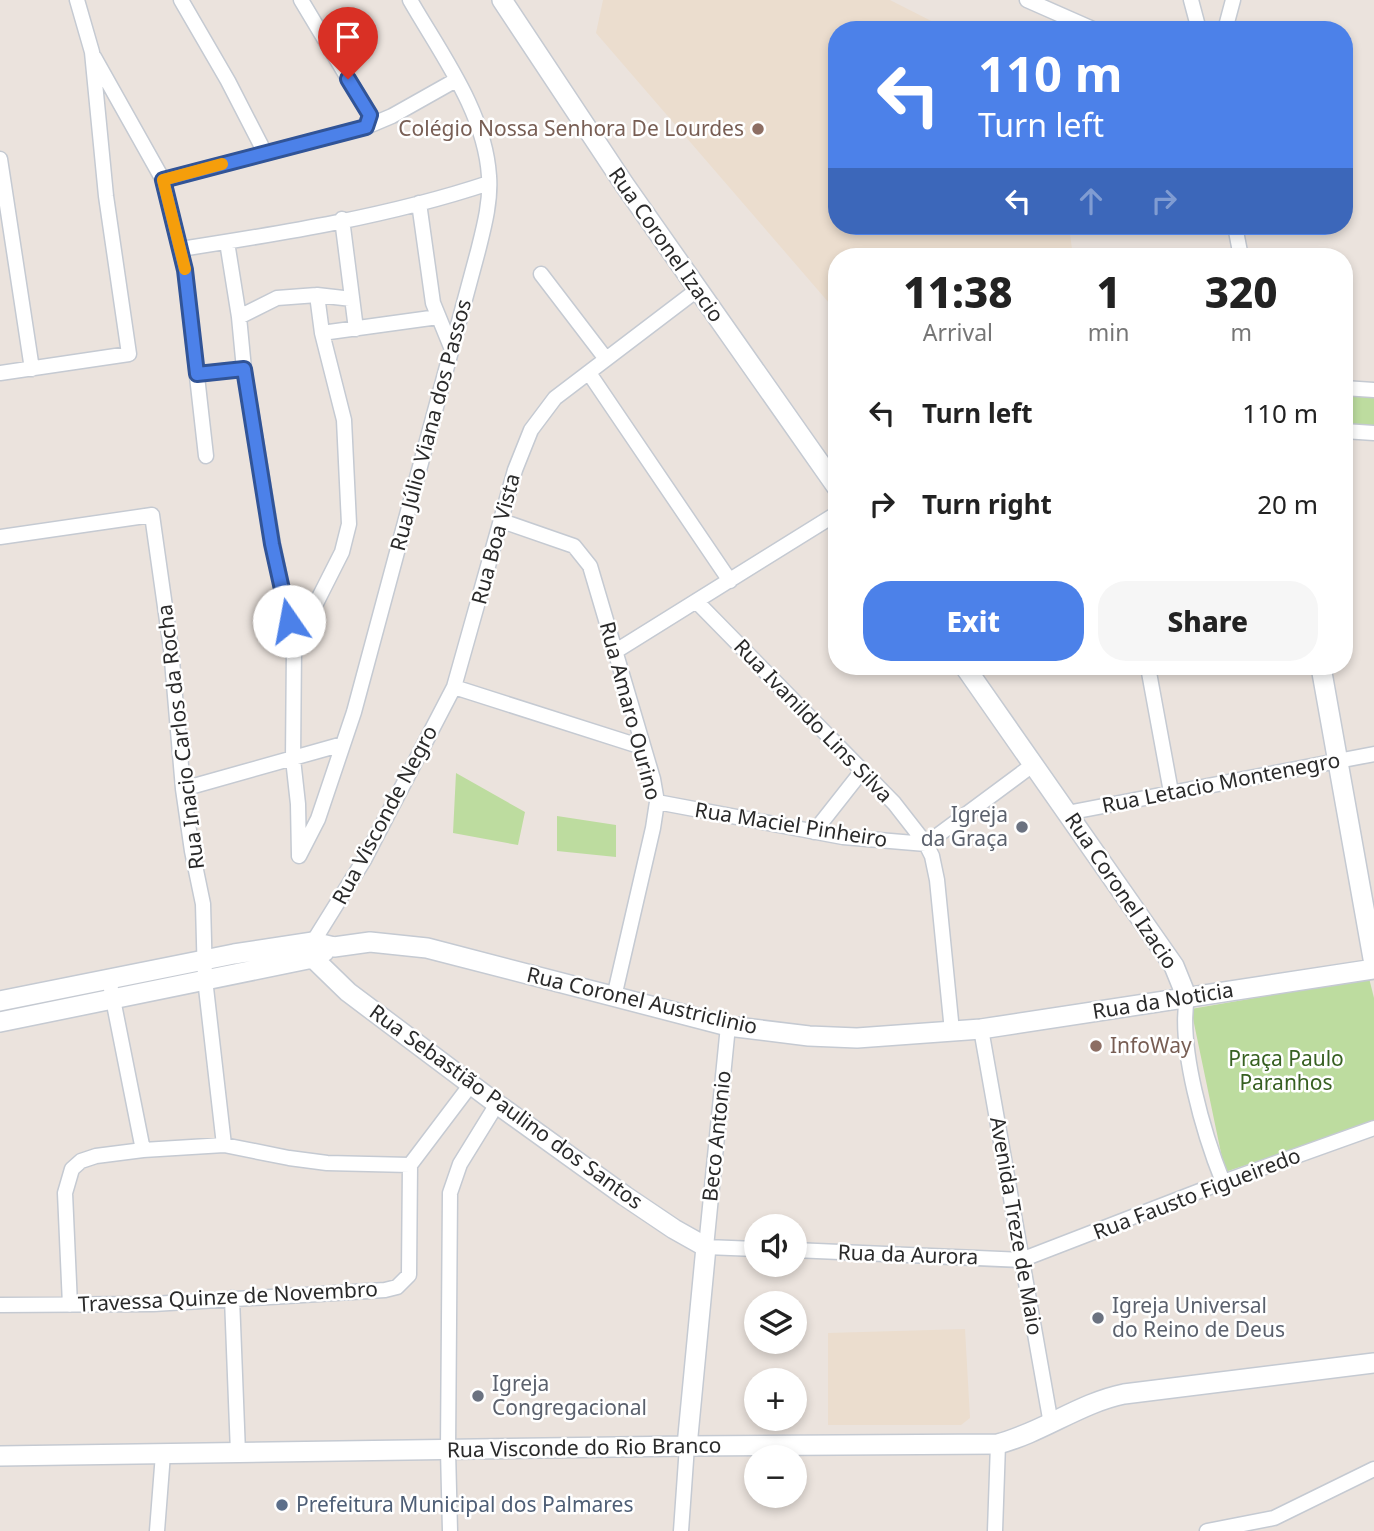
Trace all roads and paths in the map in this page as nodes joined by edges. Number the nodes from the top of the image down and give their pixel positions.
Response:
1 (77, 0) edge
2 (181, 0) edge
3 (301, 0) edge
4 (410, 0) edge
5 (502, 0) edge
6 (1027, 0) edge
7 (1191, 0) edge
8 (1233, 0) edge
9 (1075, 21) edge
10 (1197, 21) edge
11 (1227, 21) edge
12 (92, 52) junction
13 (456, 80) junction
14 (366, 127) junction
15 (265, 153) junction
16 (0, 159) edge
17 (163, 180) junction
18 (489, 183) junction
19 (419, 203) junction
20 (342, 219) junction
21 (227, 242) junction
22 (181, 249) junction
23 (541, 274) dead end
24 (697, 290) junction
25 (317, 295) junction
26 (352, 299) junction
27 (239, 317) junction
28 (438, 317) junction
29 (356, 329) junction
30 (321, 333) junction
31 (451, 346) junction
32 (606, 359) junction
33 (32, 369) junction
34 (244, 369) junction
35 (0, 373) edge
36 (589, 373) junction
37 (197, 374) junction
38 (1353, 389) edge
39 (1374, 390) edge
40 (1353, 432) edge
41 (1374, 433) edge
42 (206, 456) dead end
43 (828, 475) edge
44 (828, 519) edge
45 (502, 521) junction
46 (0, 537) edge
47 (730, 581) junction
48 (696, 601) junction
49 (294, 647) junction
50 (616, 651) junction
51 (971, 675) edge
52 (1149, 675) edge
53 (1323, 675) edge
54 (454, 687) junction
55 (342, 744) junction
56 (642, 747) junction
57 (1374, 754) edge
58 (293, 758) junction
59 (1339, 762) junction
60 (1034, 764) junction
61 (862, 771) junction
62 (183, 789) junction
63 (1171, 792) junction
64 (657, 802) junction
65 (1067, 813) junction
66 (814, 832) junction
67 (926, 844) junction
68 (313, 950) junction
69 (1374, 967) edge
70 (205, 969) junction
71 (111, 988) junction
72 (614, 997) junction
73 (1187, 998) junction
74 (0, 1001) edge
75 (0, 1022) edge
76 (729, 1026) junction
77 (981, 1029) junction
78 (952, 1031) junction
79 (472, 1083) junction
80 (497, 1104) junction
81 (1374, 1128) edge
82 (223, 1144) junction
83 (144, 1150) junction
84 (410, 1165) junction
85 (1223, 1182) junction
86 (706, 1247) junction
87 (744, 1249) edge
88 (807, 1251) edge
89 (1021, 1260) junction
90 (232, 1298) junction
91 (0, 1305) edge
92 (70, 1305) junction
93 (1374, 1363) edge
94 (1051, 1424) junction
95 (998, 1444) junction
96 (687, 1446) junction
97 (448, 1450) junction
98 (238, 1453) junction
99 (163, 1454) junction
100 (0, 1456) edge
101 (1374, 1469) edge
102 (157, 1531) edge
103 (450, 1531) edge
104 (681, 1531) edge
105 (995, 1531) edge
106 (1207, 1531) edge

1 - 12 street
2 - 15 street
3 - 14 street
4 - 13 street, Rua Júlio Viana dos Passos
5 - 24 main road, Rua Coronel Izacio
6 - 9 street
7 - 10 street
8 - 11 street
12 - 17 street
12 - 33 street
13 - 14 street
13 - 18 street, Rua Júlio Viana dos Passos
14 - 15 street
15 - 17 street
16 - 33 street
17 - 22 street
18 - 19 street
18 - 31 street, Rua Júlio Viana dos Passos
19 - 20 street
19 - 28 street
20 - 21 street
20 - 26 street
21 - 22 street
21 - 27 street
22 - 37 street
23 - 32 street
24 - 32 street, Rua Boa Vista
24 - 43 main road, Rua Coronel Izacio
25 - 26 street
25 - 27 street
25 - 30 street
26 - 29 street
27 - 34 street
28 - 29 street
28 - 31 street
29 - 30 street
30 - 49 street
31 - 55 street, Rua Júlio Viana dos Passos
32 - 36 street, Rua Boa Vista
33 - 35 street
34 - 37 street
34 - 49 street
36 - 45 street, Rua Boa Vista
36 - 47 street
37 - 42 street
38 - 39 street
40 - 41 street
44 - 47 street
45 - 50 street, Rua Amaro Ourino
45 - 54 street, Rua Boa Vista
46 - 62 street, Rua Inacio Carlos da Rocha
47 - 48 street
48 - 50 street
48 - 61 street, Rua Ivanildo Lins Silva
49 - 58 street
50 - 56 street, Rua Amaro Ourino
51 - 60 main road, Rua Coronel Izacio
52 - 63 street
53 - 59 main road
54 - 56 street
54 - 68 street, Rua Visconde Negro
55 - 58 street
55 - 58 street, Rua Júlio Viana dos Passos
56 - 64 street, Rua Amaro Ourino
57 - 59 street, Rua Letacio Montenegro
58 - 62 street
59 - 63 street, Rua Letacio Montenegro
59 - 69 main road
60 - 65 main road, Rua Coronel Izacio
60 - 67 street
61 - 66 street
61 - 67 street, Rua Ivanildo Lins Silva
62 - 70 street, Rua Inacio Carlos da Rocha
63 - 65 street, Rua Letacio Montenegro
64 - 66 street, Rua Maciel Pinheiro
64 - 72 street, Rua Amaro Ourino
65 - 73 main road, Rua Coronel Izacio
66 - 67 street, Rua Maciel Pinheiro
67 - 78 street
68 - 70 main road, Rua Coronel Austriclinio
68 - 72 main road, Rua Coronel Austriclinio
68 - 79 main road, Rua Sebastião Paulino dos Santos
69 - 73 main road, Rua da Noticia
70 - 71 main road, Rua Coronel Austriclinio
70 - 82 street, Rua Inacio Carlos da Rocha
71 - 74 main road
71 - 75 main road
71 - 83 street
72 - 76 main road, Rua Coronel Austriclinio
73 - 77 main road, Rua da Noticia
73 - 85 street, Rua Coronel Izacio
76 - 78 main road, Rua Coronel Austriclinio
76 - 86 street, Beco Antonio
77 - 78 main road, Rua da Noticia
77 - 89 street, Avenida Treze de Maio
79 - 80 main road, Rua Sebastião Paulino dos Santos
79 - 84 street
80 - 86 main road, Rua Sebastião Paulino dos Santos
80 - 97 street
81 - 85 street, Rua Fausto Figueiredo
82 - 83 street
82 - 84 street
83 - 92 street
84 - 90 street, Travessa Quinze de Novembro
85 - 89 street, Rua Fausto Figueiredo
86 - 87 street
86 - 96 main road
88 - 89 street, Rua da Aurora
89 - 94 street, Avenida Treze de Maio
90 - 92 street, Travessa Quinze de Novembro
90 - 98 street
91 - 92 street, Travessa Quinze de Novembro
93 - 94 main road, Rua Visconde do Rio Branco
94 - 95 main road, Rua Visconde do Rio Branco
95 - 96 main road, Rua Visconde do Rio Branco
95 - 105 street
96 - 97 main road, Rua Visconde do Rio Branco
96 - 104 street
97 - 98 main road, Rua Visconde do Rio Branco
97 - 103 street
98 - 99 main road, Rua Visconde do Rio Branco
99 - 100 main road, Rua Visconde do Rio Branco
99 - 102 street
101 - 106 street

